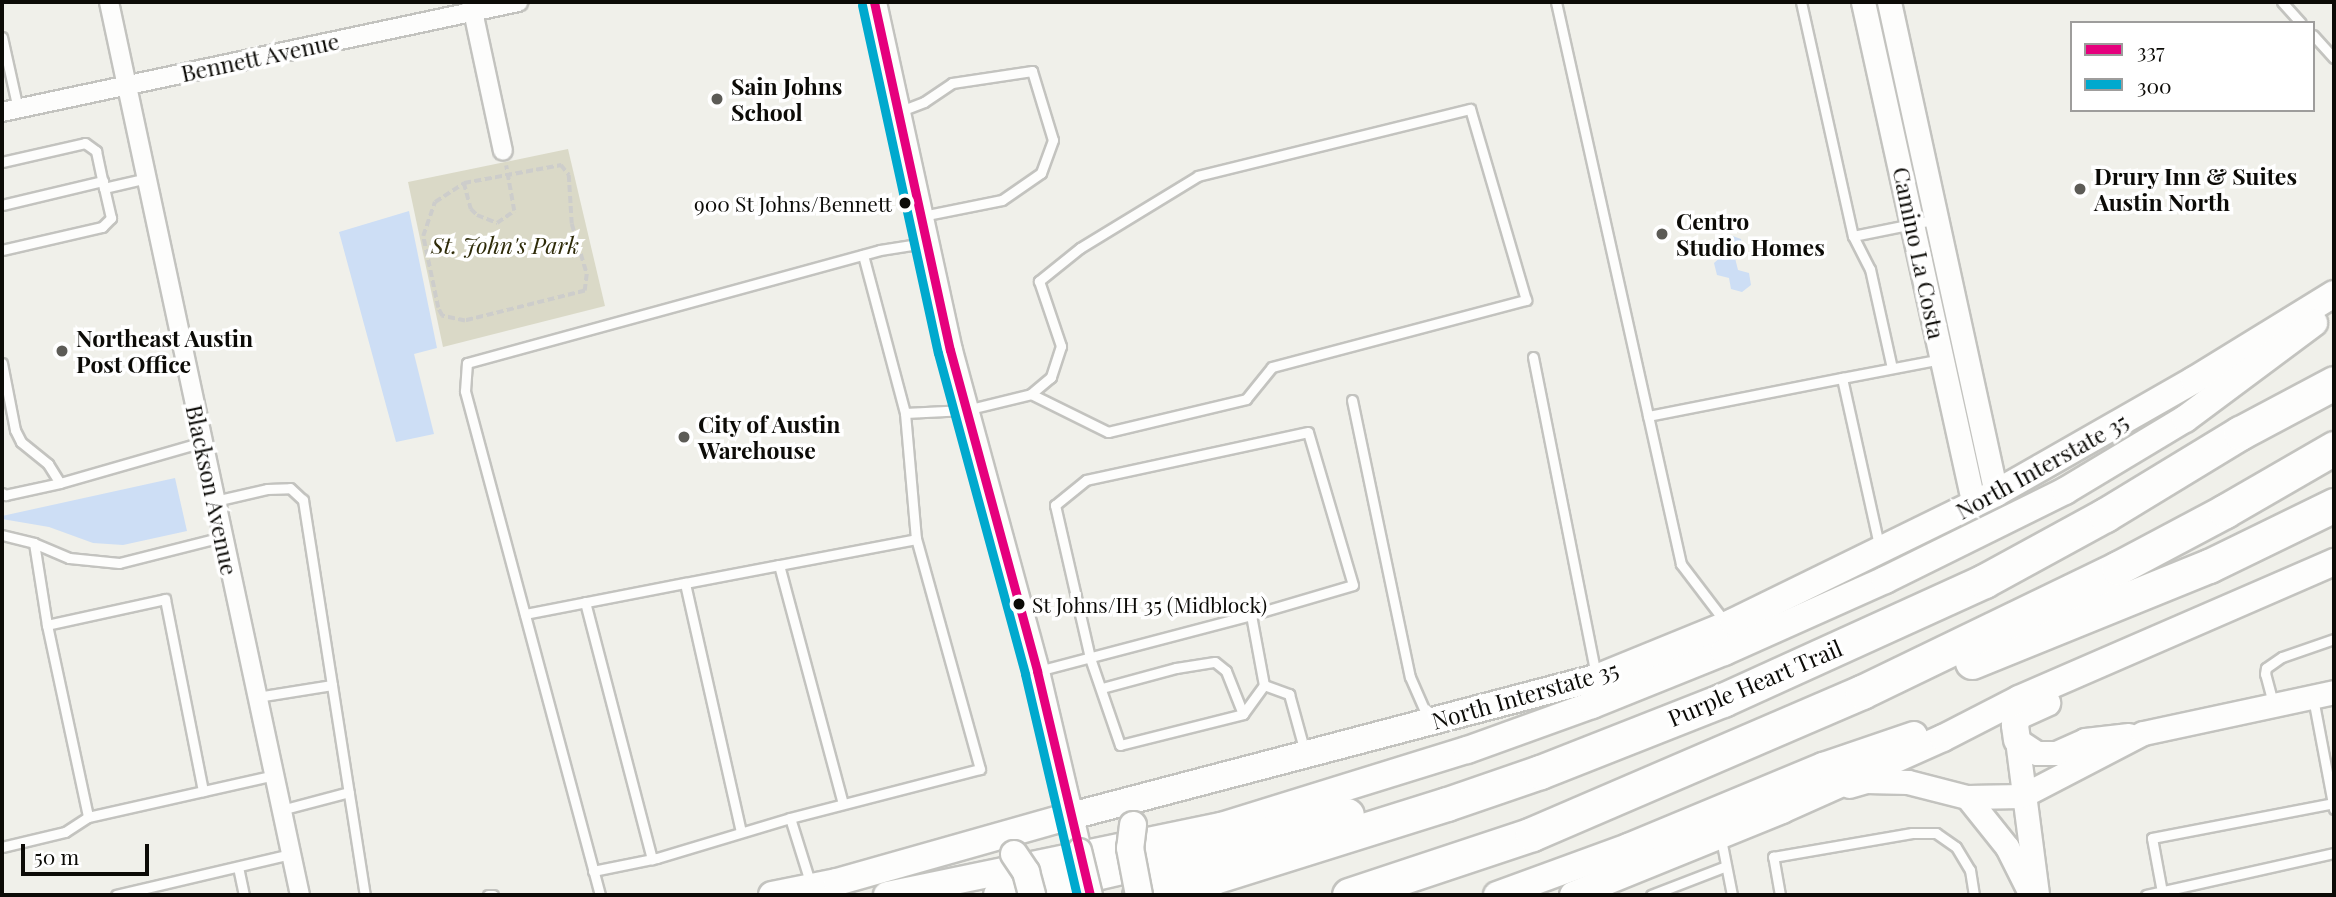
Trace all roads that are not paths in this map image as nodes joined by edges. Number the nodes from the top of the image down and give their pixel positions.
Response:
1 (109, 2) edge
2 (518, 2) edge
3 (874, 2) edge
4 (1556, 2) edge
5 (1801, 2) edge
6 (1863, 2) edge
7 (1889, 2) edge
8 (2282, 2) edge
9 (472, 7) edge
10 (2299, 21) edge
11 (2, 37) edge
12 (2315, 37) edge
13 (2334, 58) edge
14 (127, 86) junction
15 (10, 111) edge
16 (898, 112) junction
17 (503, 151) dead end
18 (2, 162) edge
19 (147, 178) junction
20 (103, 184) junction
21 (2, 205) edge
22 (920, 216) junction
23 (1937, 219) junction
24 (1912, 224) junction
25 (1853, 236) junction
26 (927, 243) junction
27 (2, 250) edge
28 (863, 255) junction
29 (2334, 294) edge
30 (2334, 303) edge
31 (1533, 356) dead end
32 (1942, 359) junction
33 (2, 363) edge
34 (1892, 368) junction
35 (1842, 378) junction
36 (2334, 383) edge
37 (1031, 394) junction
38 (1352, 400) dead end
39 (966, 410) junction
40 (905, 413) junction
41 (1648, 416) junction
42 (203, 442) junction
43 (2334, 448) edge
44 (60, 482) junction
45 (2, 493) edge
46 (1985, 499) junction
47 (215, 502) junction
48 (2334, 505) edge
49 (2, 535) edge
50 (222, 537) junction
51 (916, 539) junction
52 (34, 542) junction
53 (1880, 550) junction
54 (2334, 562) edge
55 (779, 565) junction
56 (2334, 578) edge
57 (685, 583) junction
58 (585, 602) junction
59 (525, 614) junction
60 (1251, 615) junction
61 (47, 625) junction
62 (1727, 625) junction
63 (2334, 639) edge
64 (1090, 658) junction
65 (1037, 671) junction
66 (1597, 678) junction
67 (332, 685) junction
68 (1264, 685) junction
69 (1102, 688) junction
70 (1862, 692) junction
71 (2323, 694) edge
72 (257, 697) junction
73 (2019, 699) junction
74 (2274, 705) junction
75 (1243, 714) junction
76 (1430, 723) junction
77 (2143, 733) junction
78 (2017, 740) junction
79 (1306, 757) junction
80 (274, 775) junction
81 (203, 791) junction
82 (349, 792) junction
83 (1159, 794) junction
84 (2022, 796) junction
85 (1812, 797) junction
86 (1967, 797) junction
87 (843, 804) junction
88 (1447, 804) junction
89 (2334, 806) edge
90 (281, 810) junction
91 (1071, 816) junction
92 (88, 817) junction
93 (790, 818) junction
94 (741, 832) junction
95 (1721, 837) junction
96 (990, 840) junction
97 (2, 846) edge
98 (2334, 853) edge
99 (291, 855) junction
100 (652, 859) junction
101 (1726, 866) junction
102 (238, 867) junction
103 (593, 871) junction
104 (161, 885) junction
105 (811, 887) junction
106 (2162, 892) junction
107 (116, 895) edge
108 (163, 895) edge
109 (244, 895) edge
110 (300, 895) edge
111 (365, 895) edge
112 (600, 895) edge
113 (772, 895) edge
114 (887, 895) edge
115 (1000, 895) edge
116 (1032, 895) edge
117 (1090, 895) edge
118 (1139, 895) edge
119 (1349, 895) edge
120 (1497, 895) edge
121 (1573, 895) edge
122 (1651, 895) edge
123 (1732, 895) edge
124 (1780, 895) edge
125 (1974, 895) edge
126 (2034, 895) edge
127 (2146, 895) edge

1 - 14 street, Blackson Avenue
2 - 9 street, Bennett Avenue
3 - 16 street
4 - 41 lane
5 - 25 lane
6 - 24 street, Camino La Costa
7 - 23 street, Camino La Costa
8 - 10 lane
9 - 14 street, Bennett Avenue
9 - 17 street
11 - 15 lane
12 - 13 lane
14 - 15 street, Bennett Avenue
14 - 19 street, Blackson Avenue
16 - 22 street
16 - 22 lane
18 - 20 lane
19 - 20 lane
19 - 42 street, Blackson Avenue
20 - 21 lane
20 - 27 lane
22 - 26 street
23 - 24 lane
23 - 46 street, Camino La Costa
24 - 25 lane
24 - 32 street, Camino La Costa
25 - 34 lane
26 - 28 lane
26 - 39 street
28 - 40 lane
28 - 59 lane
29 - 46 main road, North Interstate 35
30 - 114 main road
31 - 66 lane
32 - 34 lane
32 - 46 street, Camino La Costa
33 - 44 lane
34 - 35 lane
35 - 41 lane
35 - 53 lane
36 - 88 highway, Purple Heart Trail
37 - 37 lane
37 - 39 lane
38 - 76 lane
39 - 40 lane
39 - 65 street
40 - 51 lane
41 - 62 lane
42 - 44 lane
42 - 47 street, Blackson Avenue
43 - 70 highway
44 - 45 lane
46 - 53 main road, North Interstate 35
47 - 50 street, Blackson Avenue
47 - 67 lane
48 - 70 highway
49 - 52 lane
50 - 52 lane
50 - 72 street, Blackson Avenue
51 - 55 lane
51 - 87 lane
52 - 61 lane
53 - 62 main road, North Interstate 35
54 - 73 main road
55 - 57 lane
55 - 87 lane
56 - 78 main road
57 - 58 lane
57 - 94 lane
58 - 59 lane
58 - 100 lane
59 - 103 lane
60 - 64 lane
60 - 64 lane
60 - 68 lane
61 - 81 lane
61 - 92 lane
62 - 66 main road, North Interstate 35
63 - 74 lane
64 - 65 lane
64 - 69 lane
65 - 91 street
66 - 76 main road, North Interstate 35
67 - 72 lane
67 - 82 lane
68 - 75 lane
68 - 79 lane
69 - 75 lane
69 - 75 lane
70 - 119 highway
71 - 74 street
71 - 89 lane
72 - 80 street, Blackson Avenue
73 - 85 main road
73 - 120 main road
74 - 77 street
76 - 79 main road, North Interstate 35
77 - 78 street
77 - 84 street
78 - 84 street
79 - 83 main road, North Interstate 35
80 - 81 lane
80 - 90 street, Blackson Avenue
81 - 92 lane
82 - 90 lane
82 - 111 lane
83 - 91 main road, North Interstate 35
83 - 118 main road, bridge
84 - 86 street
84 - 126 street
85 - 86 street
85 - 95 main road
86 - 126 street
87 - 93 lane
88 - 115 highway
88 - 118 highway, Purple Heart Trail
89 - 106 lane
90 - 99 street, Blackson Avenue
91 - 96 main road, North Interstate 35
91 - 117 street, bridge
92 - 97 lane
93 - 94 lane
93 - 105 lane
94 - 100 lane
95 - 101 lane
95 - 121 main road
96 - 105 main road, North Interstate 35
96 - 116 main road, bridge
98 - 106 lane
99 - 102 lane
99 - 110 street, Blackson Avenue
100 - 103 lane
101 - 122 lane
101 - 123 lane
102 - 104 lane
102 - 109 lane
103 - 112 lane
104 - 107 lane
104 - 108 lane
105 - 113 main road, North Interstate 35
106 - 127 lane
124 - 125 lane

